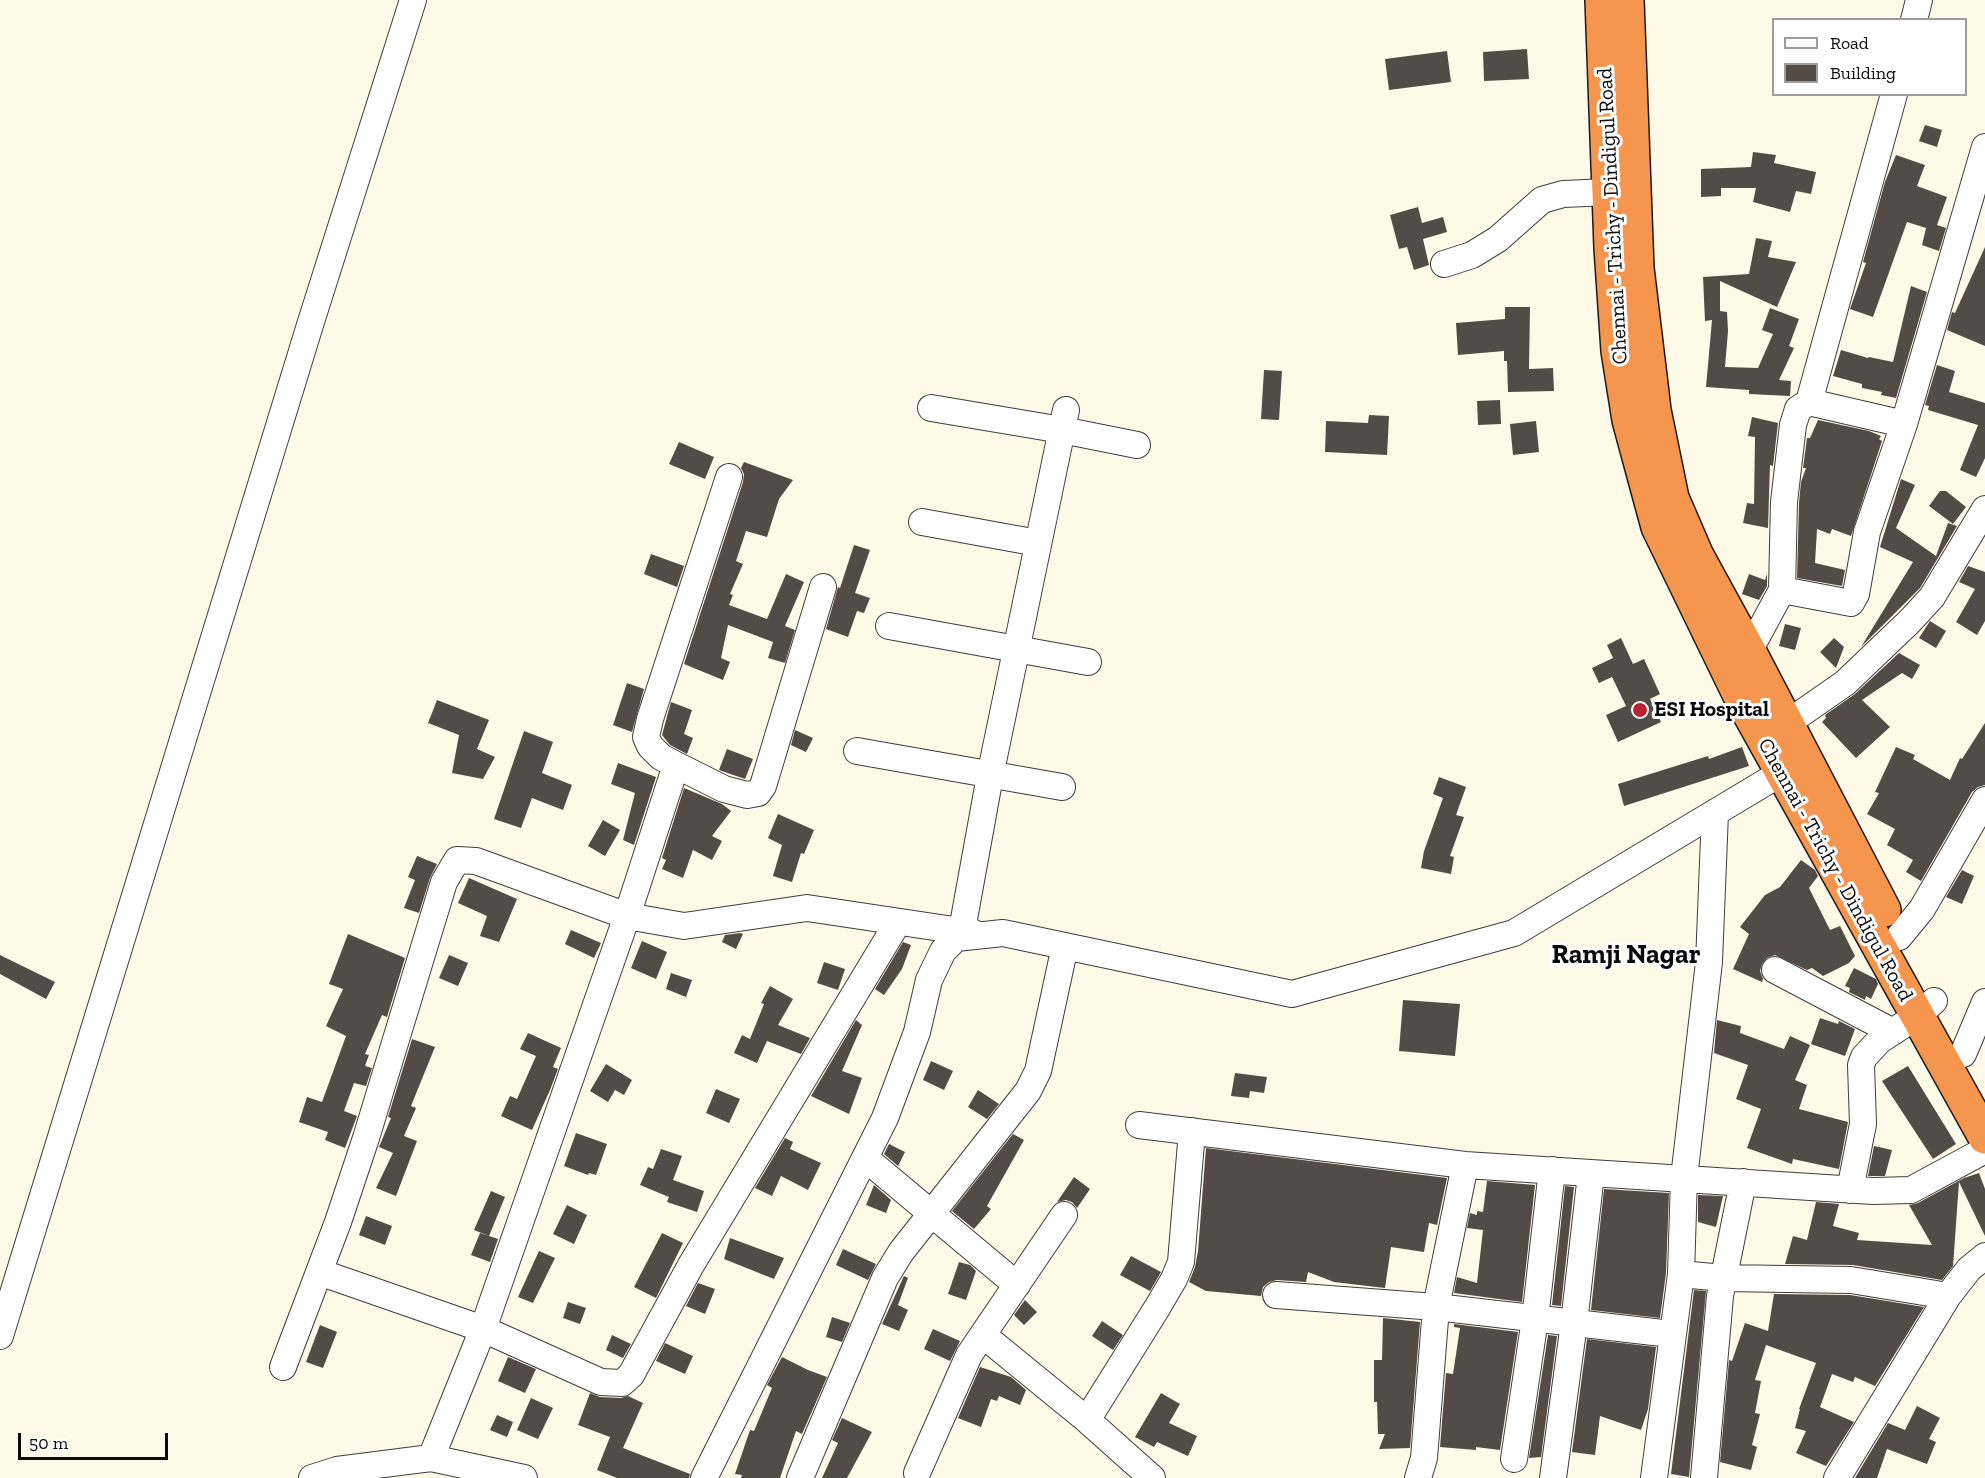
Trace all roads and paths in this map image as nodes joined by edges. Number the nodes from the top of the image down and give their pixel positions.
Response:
1 (412, 0) edge
2 (1602, 0) edge
3 (1627, 0) edge
4 (1919, 0) edge
5 (1914, 18) edge
6 (1893, 96) edge
7 (1985, 147) edge
8 (1609, 192) junction
9 (1444, 264) dead end
10 (1809, 402) junction
11 (931, 408) dead end
12 (1064, 420) junction
13 (1904, 424) junction
14 (1137, 445) dead end
15 (729, 477) dead end
16 (1985, 509) edge
17 (922, 522) dead end
18 (1038, 543) junction
19 (824, 587) dead end
20 (1782, 590) junction
21 (889, 626) dead end
22 (1016, 649) junction
23 (1749, 651) junction
24 (1088, 662) dead end
25 (1786, 724) junction
26 (857, 751) dead end
27 (676, 765) junction
28 (1781, 773) junction
29 (990, 776) junction
30 (1062, 787) dead end
31 (1985, 800) edge
32 (1715, 813) junction
33 (627, 916) junction
34 (898, 922) junction
35 (962, 930) junction
36 (989, 935) junction
37 (1899, 937) junction
38 (1065, 946) junction
39 (1775, 970) dead end
40 (1985, 1002) edge
41 (1914, 1016) junction
42 (1963, 1054) junction
43 (1985, 1095) edge
44 (1139, 1125) dead end
45 (1192, 1131) junction
46 (1985, 1137) edge
47 (1985, 1150) edge
48 (865, 1158) junction
49 (1465, 1165) junction
50 (1552, 1170) junction
51 (1591, 1174) junction
52 (1684, 1178) junction
53 (1743, 1182) junction
54 (1850, 1190) junction
55 (931, 1215) junction
56 (1064, 1215) dead end
57 (1985, 1256) edge
58 (319, 1272) junction
59 (1680, 1274) junction
60 (1723, 1278) junction
61 (1017, 1286) junction
62 (1276, 1295) dead end
63 (1948, 1296) junction
64 (1436, 1307) junction
65 (1535, 1319) junction
66 (1574, 1323) junction
67 (483, 1329) junction
68 (1671, 1334) junction
69 (983, 1335) junction
70 (0, 1336) edge
71 (283, 1367) dead end
72 (1088, 1420) junction
73 (431, 1458) junction
74 (1514, 1460) dead end
75 (917, 1473) dead end
76 (312, 1478) edge
77 (524, 1478) edge
78 (704, 1478) edge
79 (800, 1478) edge
80 (1152, 1478) edge
81 (1418, 1478) edge
82 (1553, 1478) edge
83 (1654, 1478) edge
84 (1704, 1478) edge
85 (1837, 1478) edge

1 - 70 street
2 - 8 highway, Chennai - Trichy - Dindigul Road
3 - 23 highway, Chennai - Trichy - Dindigul Road
4 - 5 street
6 - 10 street
7 - 13 street
8 - 9 street
8 - 28 highway, Chennai - Trichy - Dindigul Road
10 - 13 street
10 - 20 street
11 - 12 street
12 - 14 street
12 - 18 street
13 - 20 street
15 - 27 street
16 - 25 street
17 - 18 street
18 - 22 street
19 - 27 street
20 - 23 street
21 - 22 street
22 - 24 street
22 - 29 street
23 - 25 highway, Chennai - Trichy - Dindigul Road
25 - 37 highway, Chennai - Trichy - Dindigul Road
26 - 29 street
27 - 33 street
28 - 32 street
28 - 41 highway, Chennai - Trichy - Dindigul Road
29 - 30 street
29 - 35 street
31 - 37 street
32 - 38 street
32 - 52 street
33 - 34 street
33 - 58 street
33 - 67 street
34 - 35 street
34 - 67 street
35 - 36 street
36 - 38 street
36 - 48 street
37 - 41 highway, Chennai - Trichy - Dindigul Road
38 - 55 street
39 - 41 street
40 - 42 street
41 - 42 highway, Chennai - Trichy - Dindigul Road
41 - 46 highway, Chennai - Trichy - Dindigul Road
41 - 54 street
42 - 43 highway, Chennai - Trichy - Dindigul Road
44 - 45 street
45 - 49 street
45 - 72 street
47 - 54 street
48 - 55 street
48 - 78 street
49 - 50 street
49 - 64 street
50 - 51 street
50 - 65 street
51 - 52 street
51 - 66 street
52 - 53 street
52 - 59 street
53 - 54 street
53 - 60 street
55 - 61 street
55 - 79 street
56 - 61 street
57 - 63 street
58 - 67 street
58 - 71 street
59 - 60 street
59 - 68 street
60 - 63 street
60 - 84 street
61 - 69 street
62 - 64 street
63 - 85 street
64 - 65 street
64 - 81 street
65 - 66 street
65 - 74 street
66 - 68 street
66 - 82 street
67 - 73 street
68 - 83 street
69 - 72 street
69 - 75 street
72 - 80 street
73 - 76 street
73 - 77 street

